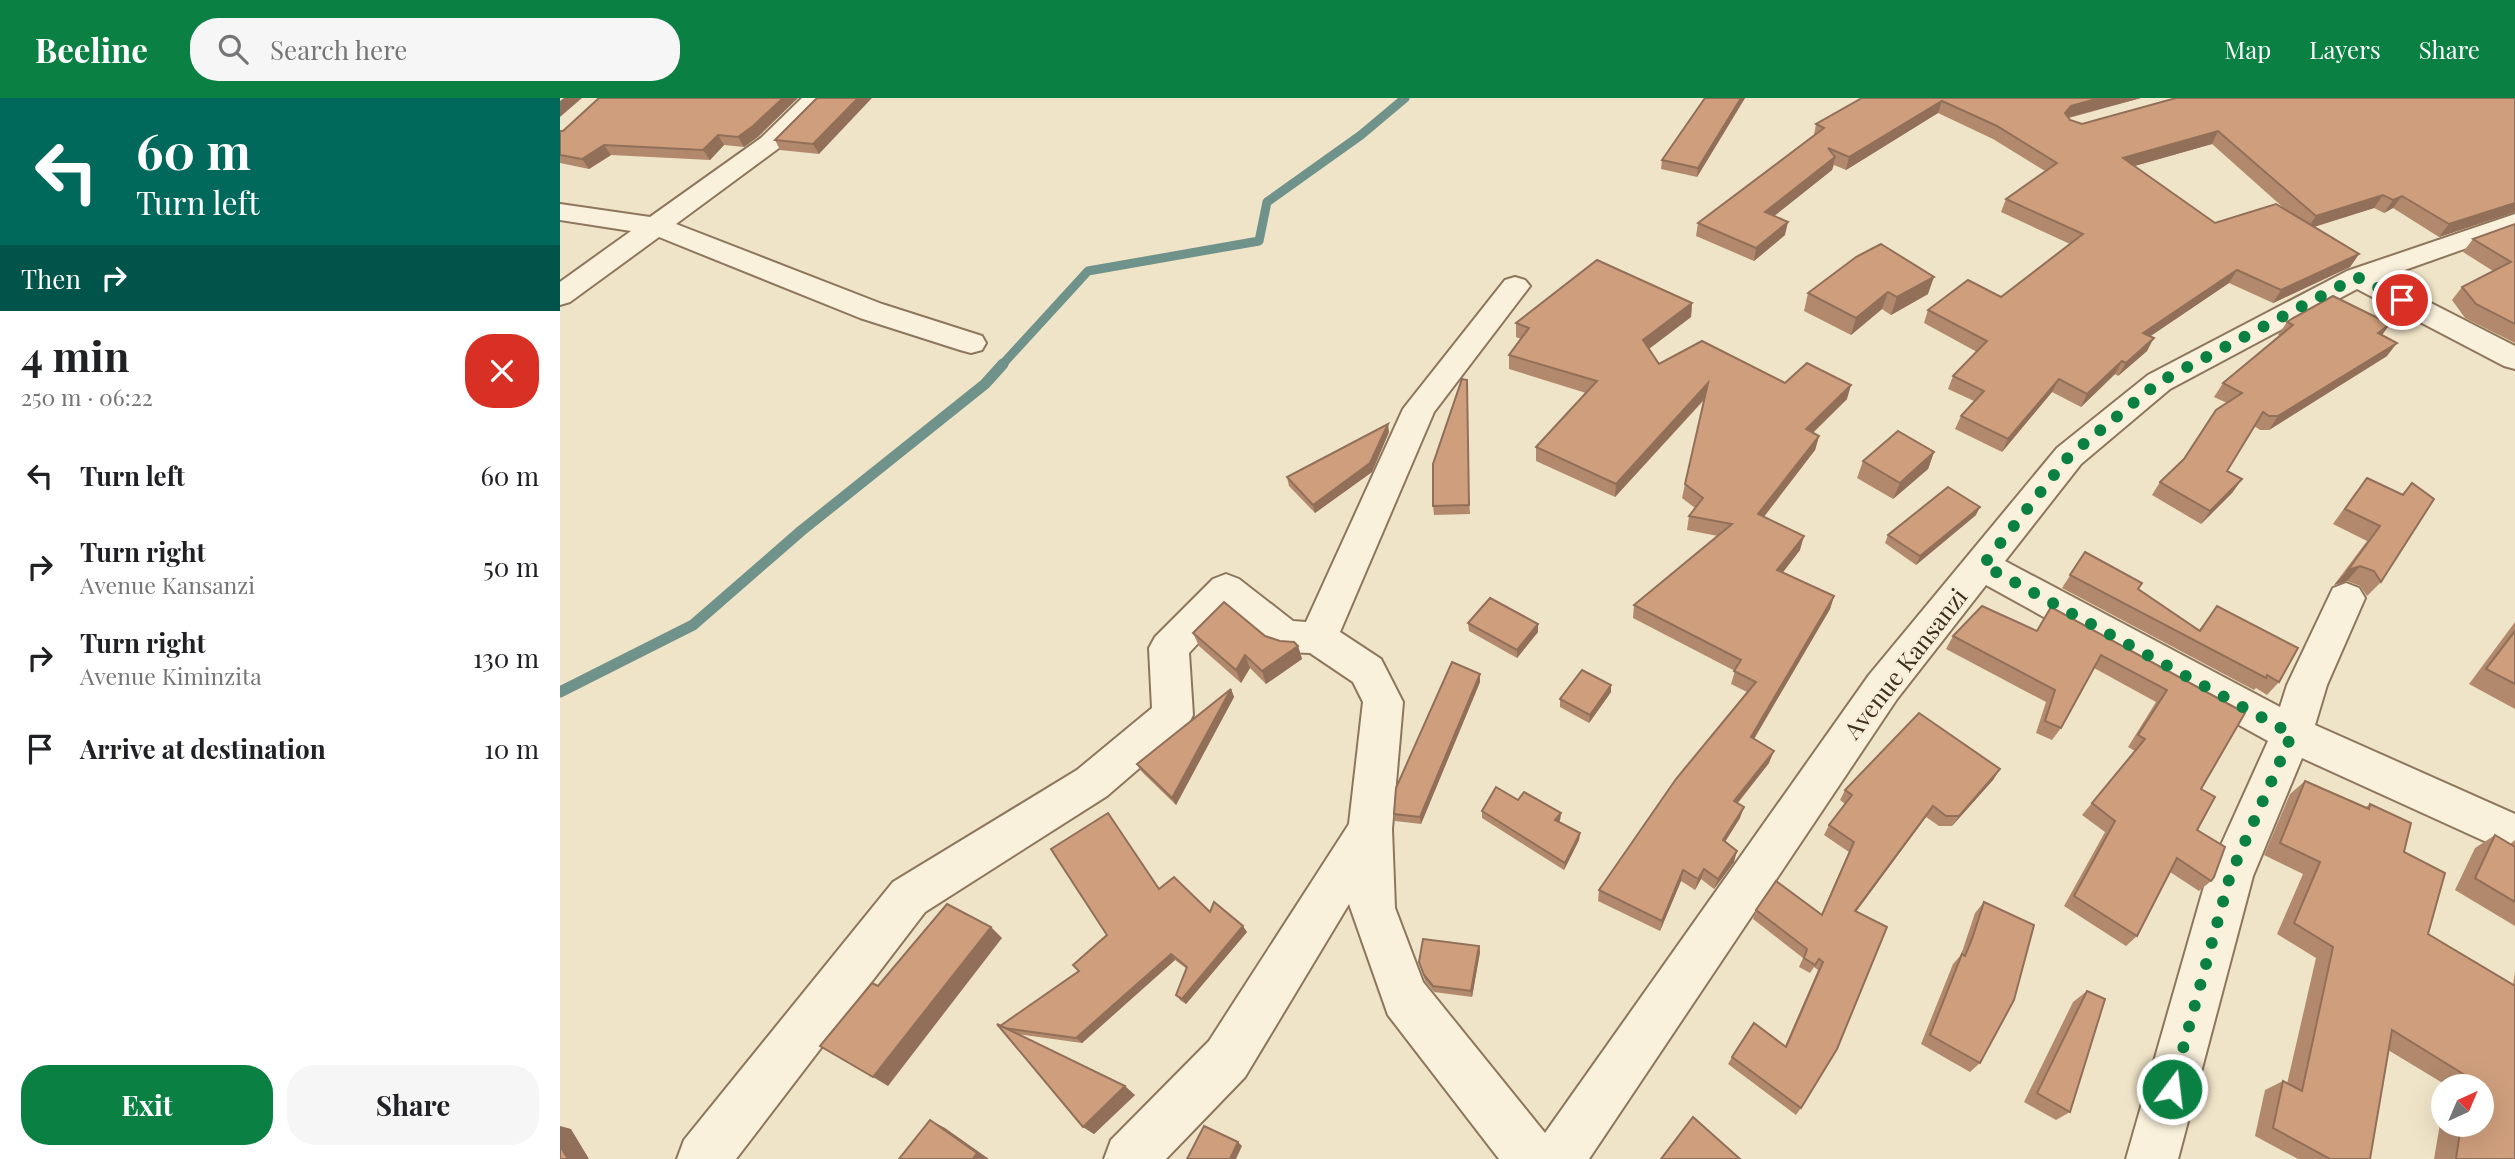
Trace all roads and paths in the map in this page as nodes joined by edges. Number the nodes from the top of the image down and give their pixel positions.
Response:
1 (816, 98) edge
2 (560, 212) edge
3 (2515, 222) edge
4 (655, 226) junction
5 (2357, 277) junction
6 (1515, 286) dead end
7 (560, 296) edge
8 (971, 343) dead end
9 (2515, 359) edge
10 (1983, 565) junction
11 (2346, 598) dead end
12 (1318, 639) junction
13 (2292, 734) junction
14 (1370, 829) junction
15 (2515, 835) edge
16 (703, 1159) edge
17 (1130, 1159) edge
18 (1532, 1159) edge
19 (1558, 1159) edge
20 (2152, 1159) edge

1 - 4 street
2 - 4 street
3 - 5 street, Avenue Kansanzi
4 - 7 street
4 - 8 street
5 - 9 street
5 - 10 street, Avenue Kansanzi
6 - 12 street
10 - 13 street
10 - 19 street, Avenue Kansanzi
11 - 13 street
12 - 14 street
12 - 16 street
13 - 15 street
13 - 20 street
14 - 17 street
14 - 18 street

